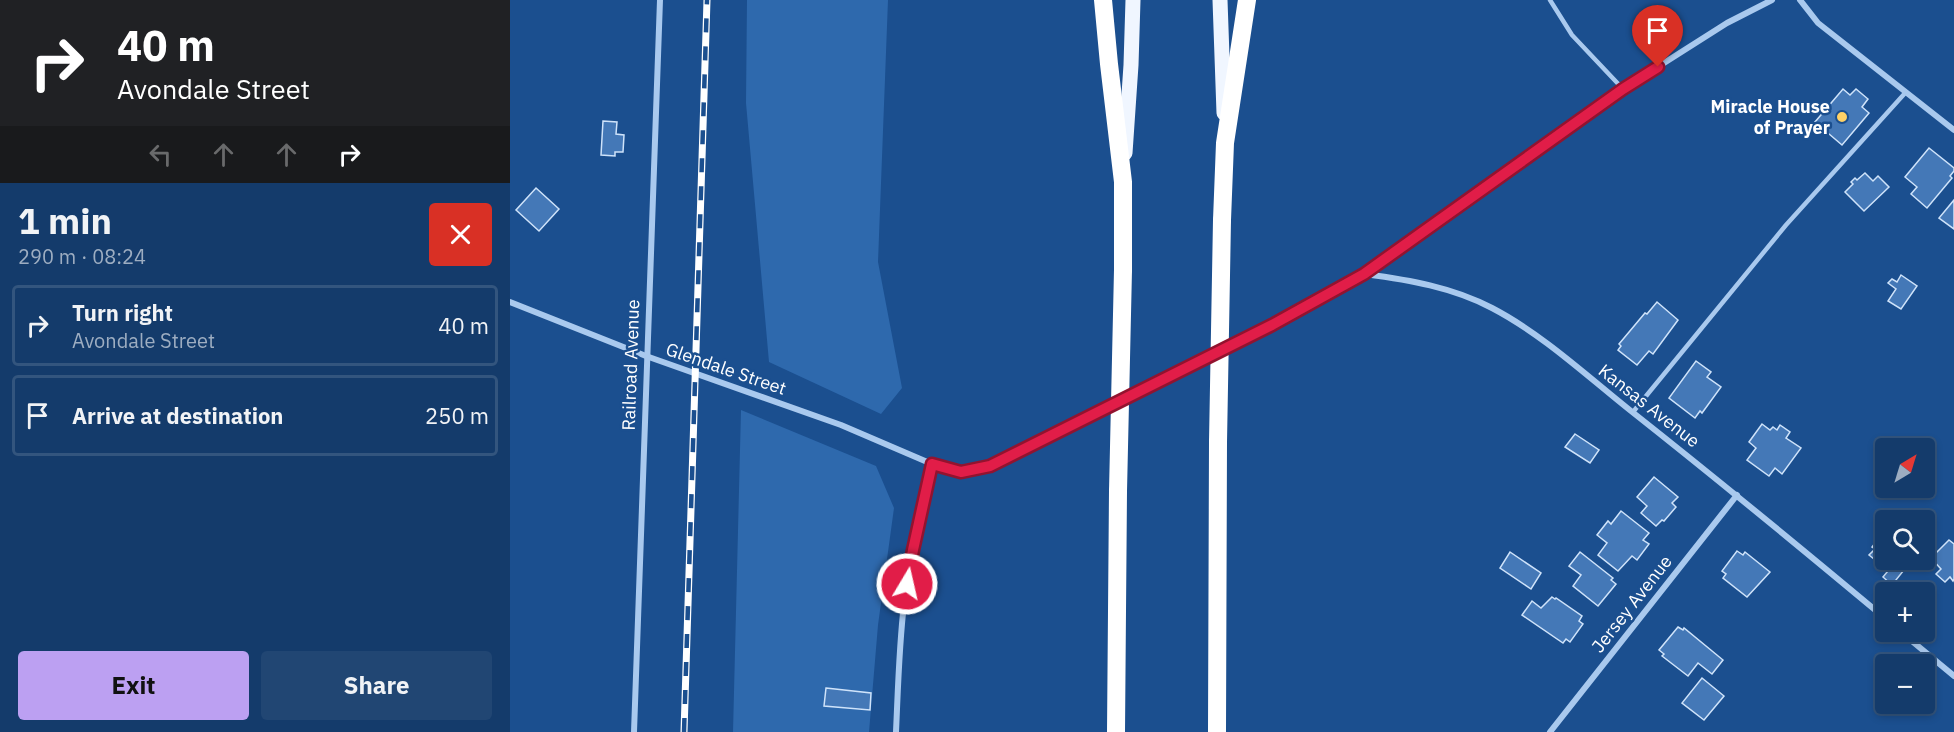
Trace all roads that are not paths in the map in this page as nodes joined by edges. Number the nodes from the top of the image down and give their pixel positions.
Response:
1 (660, 0) edge
2 (1103, 0) edge
3 (1133, 0) edge
4 (1220, 0) edge
5 (1247, 0) edge
6 (1550, 0) edge
7 (1772, 0) edge
8 (1800, 0) edge
9 (1623, 89) junction
10 (1906, 92) junction
11 (1954, 130) edge
12 (1225, 143) junction
13 (1123, 182) junction
14 (1364, 274) junction
15 (510, 302) edge
16 (646, 356) junction
17 (1633, 412) junction
18 (932, 464) junction
19 (1737, 495) junction
20 (1875, 610) edge
21 (1913, 642) edge
22 (1954, 676) edge
23 (634, 732) edge
24 (896, 732) edge
25 (1116, 732) edge
26 (1217, 732) edge
27 (1550, 732) edge

1 - 16 street, Railroad Avenue
2 - 13 highway
3 - 13 main road
4 - 12 main road
5 - 12 highway
6 - 9 lane
7 - 9 street, Glendale Street
8 - 10 street
9 - 14 street, Glendale Street
10 - 11 street
10 - 17 lane
12 - 26 highway, bridge
13 - 25 highway, bridge
14 - 17 street, Kansas Avenue
14 - 18 street, Glendale Street
15 - 16 street, Glendale Street
16 - 18 street, Glendale Street
16 - 23 street, Railroad Avenue
17 - 19 street, Kansas Avenue
18 - 24 street
19 - 20 street, Kansas Avenue
19 - 27 street, Jersey Avenue
21 - 22 street

